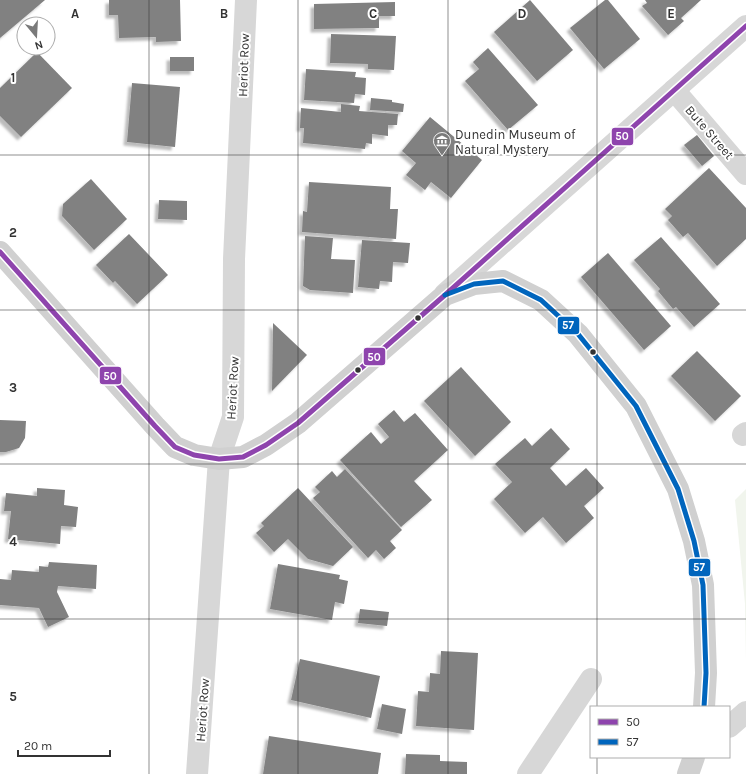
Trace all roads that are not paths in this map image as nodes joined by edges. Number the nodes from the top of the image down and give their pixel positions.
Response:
1 (246, 0) edge
2 (746, 26) edge
3 (674, 90) junction
4 (746, 174) edge
5 (0, 252) edge
6 (445, 295) junction
7 (219, 459) junction
8 (592, 679) dead end
9 (704, 706) edge
10 (746, 712) edge
11 (730, 726) edge
12 (198, 774) edge
13 (528, 774) edge

1 - 7 street, Heriot Row
2 - 3 street
3 - 4 street, Bute Street
3 - 6 street
5 - 7 street
6 - 7 street
6 - 9 street
7 - 12 street, Heriot Row
8 - 13 street
10 - 11 street

